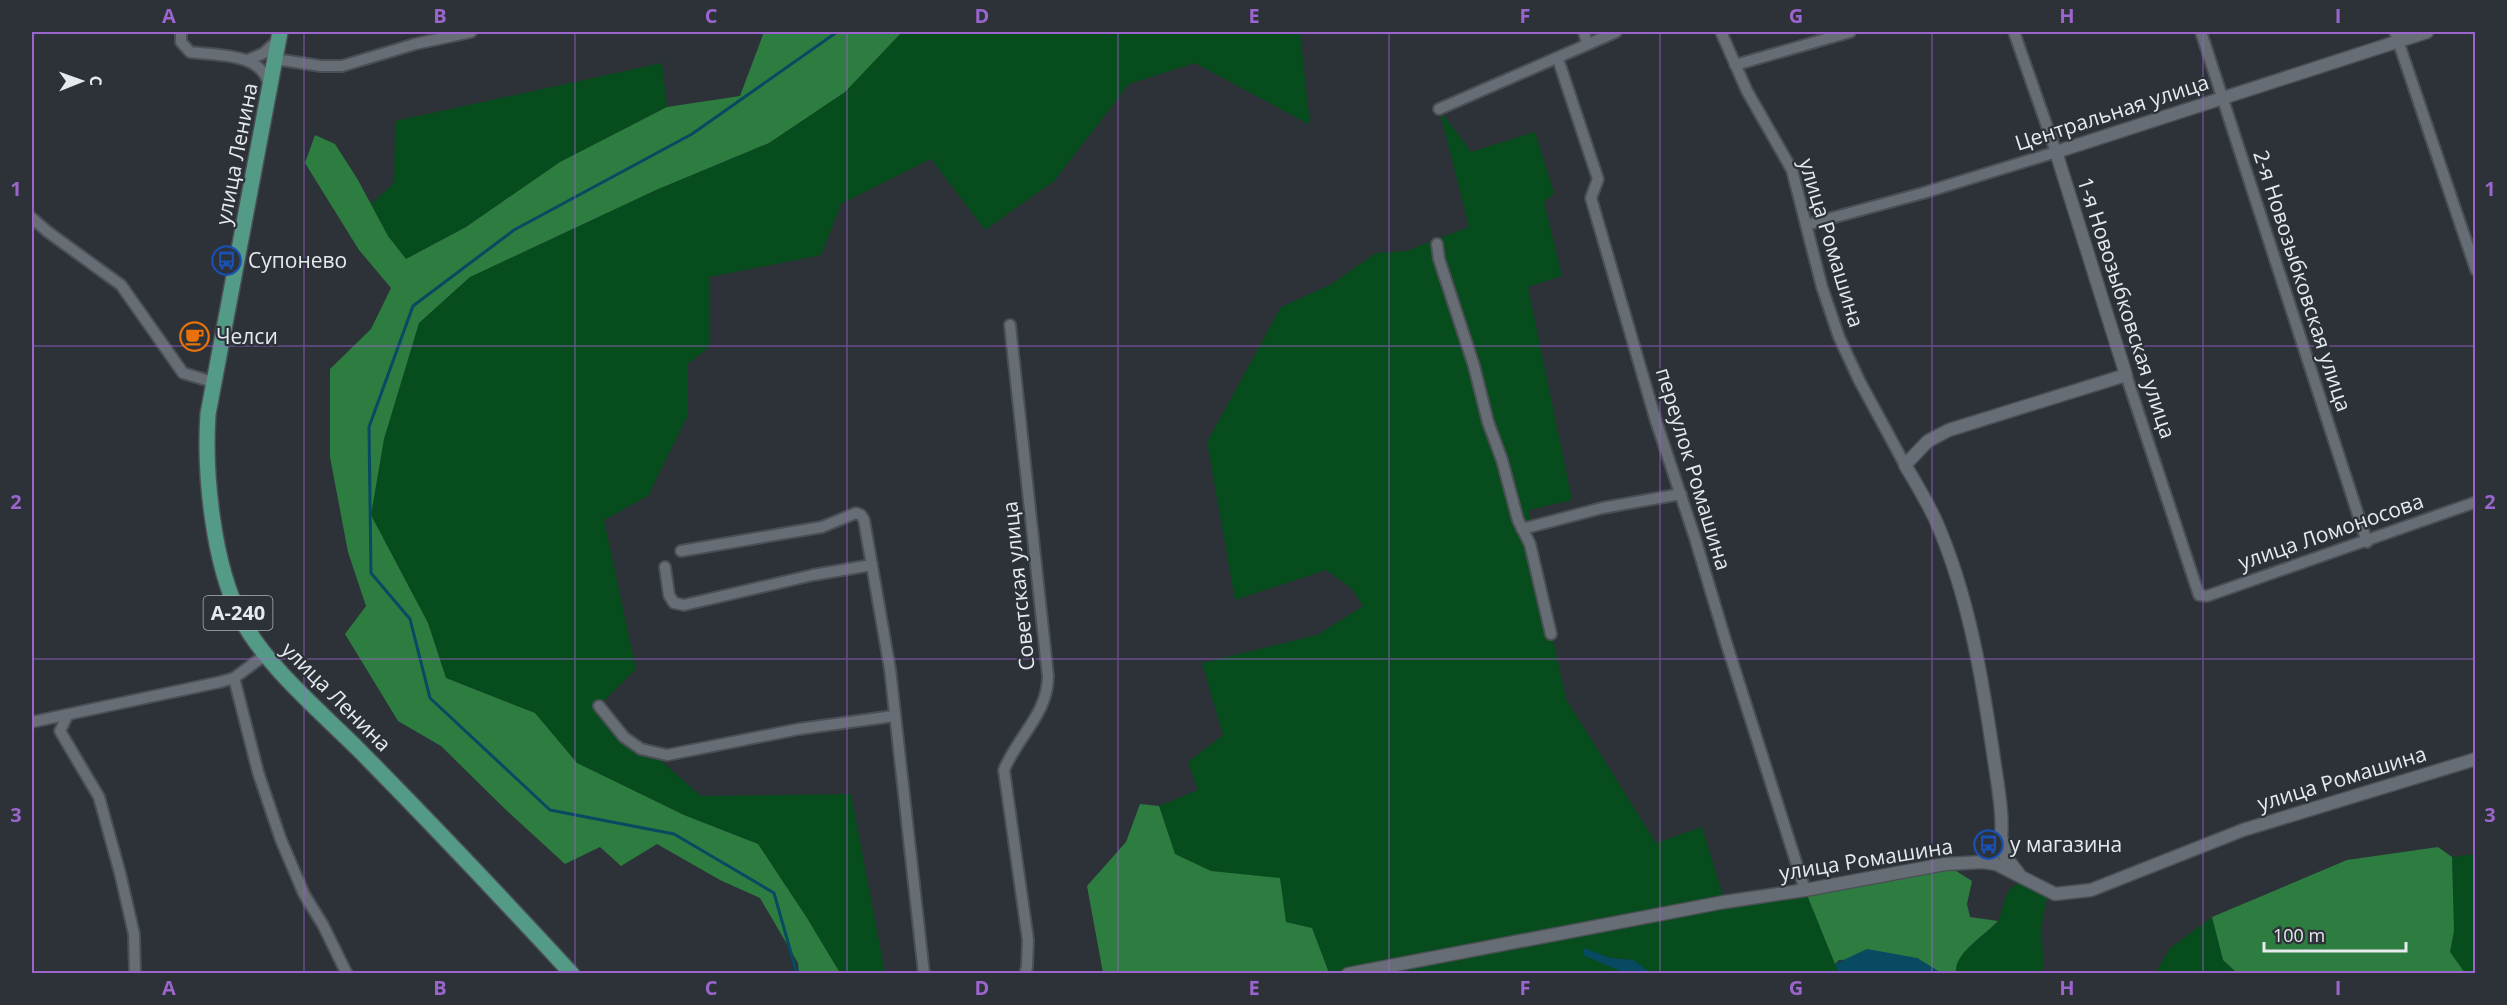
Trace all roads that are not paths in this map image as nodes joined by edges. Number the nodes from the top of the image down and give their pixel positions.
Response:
1 (181, 32) edge
2 (471, 32) edge
3 (1584, 32) edge
4 (1616, 32) edge
5 (1720, 32) edge
6 (1850, 32) edge
7 (2014, 32) edge
8 (2201, 32) edge
9 (2427, 32) edge
10 (280, 33) edge
11 (2397, 36) edge
12 (1587, 44) junction
13 (275, 59) junction
14 (1558, 59) junction
15 (248, 60) junction
16 (1735, 64) junction
17 (270, 95) junction
18 (2224, 98) junction
19 (1440, 109) dead end
20 (2056, 152) junction
21 (32, 218) edge
22 (1806, 225) junction
23 (1437, 244) dead end
24 (2475, 270) edge
25 (1010, 325) dead end
26 (2126, 375) junction
27 (213, 382) junction
28 (1905, 465) junction
29 (1681, 494) junction
30 (2475, 502) edge
31 (1522, 529) junction
32 (2367, 542) junction
33 (681, 551) dead end
34 (872, 565) junction
35 (665, 567) dead end
36 (2199, 595) joint
37 (1551, 634) dead end
38 (265, 655) junction
39 (234, 678) junction
40 (599, 706) dead end
41 (67, 716) junction
42 (894, 716) junction
43 (32, 722) edge
44 (2475, 759) edge
45 (2001, 832) junction
46 (1983, 862) junction
47 (2024, 878) junction
48 (1805, 890) junction
49 (135, 974) edge
50 (346, 974) edge
51 (572, 974) edge
52 (924, 974) edge
53 (1024, 974) edge
54 (1348, 974) edge

1 - 15 street
2 - 13 street
3 - 12 street
4 - 12 street
5 - 16 street, улица Ромашина
6 - 16 street
7 - 20 street, 1-я Новозыбковская улица
8 - 18 street, 2-я Новозыбковская улица
9 - 11 street, Центральная улица
10 - 13 main road, улица Ленина / А-240
10 - 15 street
11 - 18 street, Центральная улица
11 - 24 street
12 - 14 street
13 - 17 main road, улица Ленина / А-240
14 - 19 street
14 - 29 street, переулок Ромашина
15 - 17 street
16 - 22 street, улица Ромашина
17 - 27 main road, улица Ленина / А-240
18 - 20 street, Центральная улица
18 - 32 street, 2-я Новозыбковская улица
20 - 22 street, Центральная улица
20 - 26 street, 1-я Новозыбковская улица
21 - 27 street
22 - 28 street, улица Ромашина
23 - 31 street
25 - 53 street, Советская улица
26 - 28 street
26 - 36 street, 1-я Новозыбковская улица
27 - 38 main road, улица Ленина / А-240
28 - 45 street
29 - 31 street
29 - 48 street, переулок Ромашина
30 - 32 street, улица Ломоносова
31 - 37 street
32 - 36 street, улица Ломоносова
33 - 34 street
34 - 35 street
34 - 42 street
38 - 39 street
38 - 51 main road, улица Ленина / А-240
39 - 41 street
39 - 50 street
40 - 42 street
41 - 43 street
41 - 49 street
42 - 52 street
44 - 47 street, улица Ромашина
45 - 46 street
45 - 47 street
46 - 47 street, улица Ромашина
46 - 48 street, улица Ромашина
48 - 54 street, улица Ромашина

